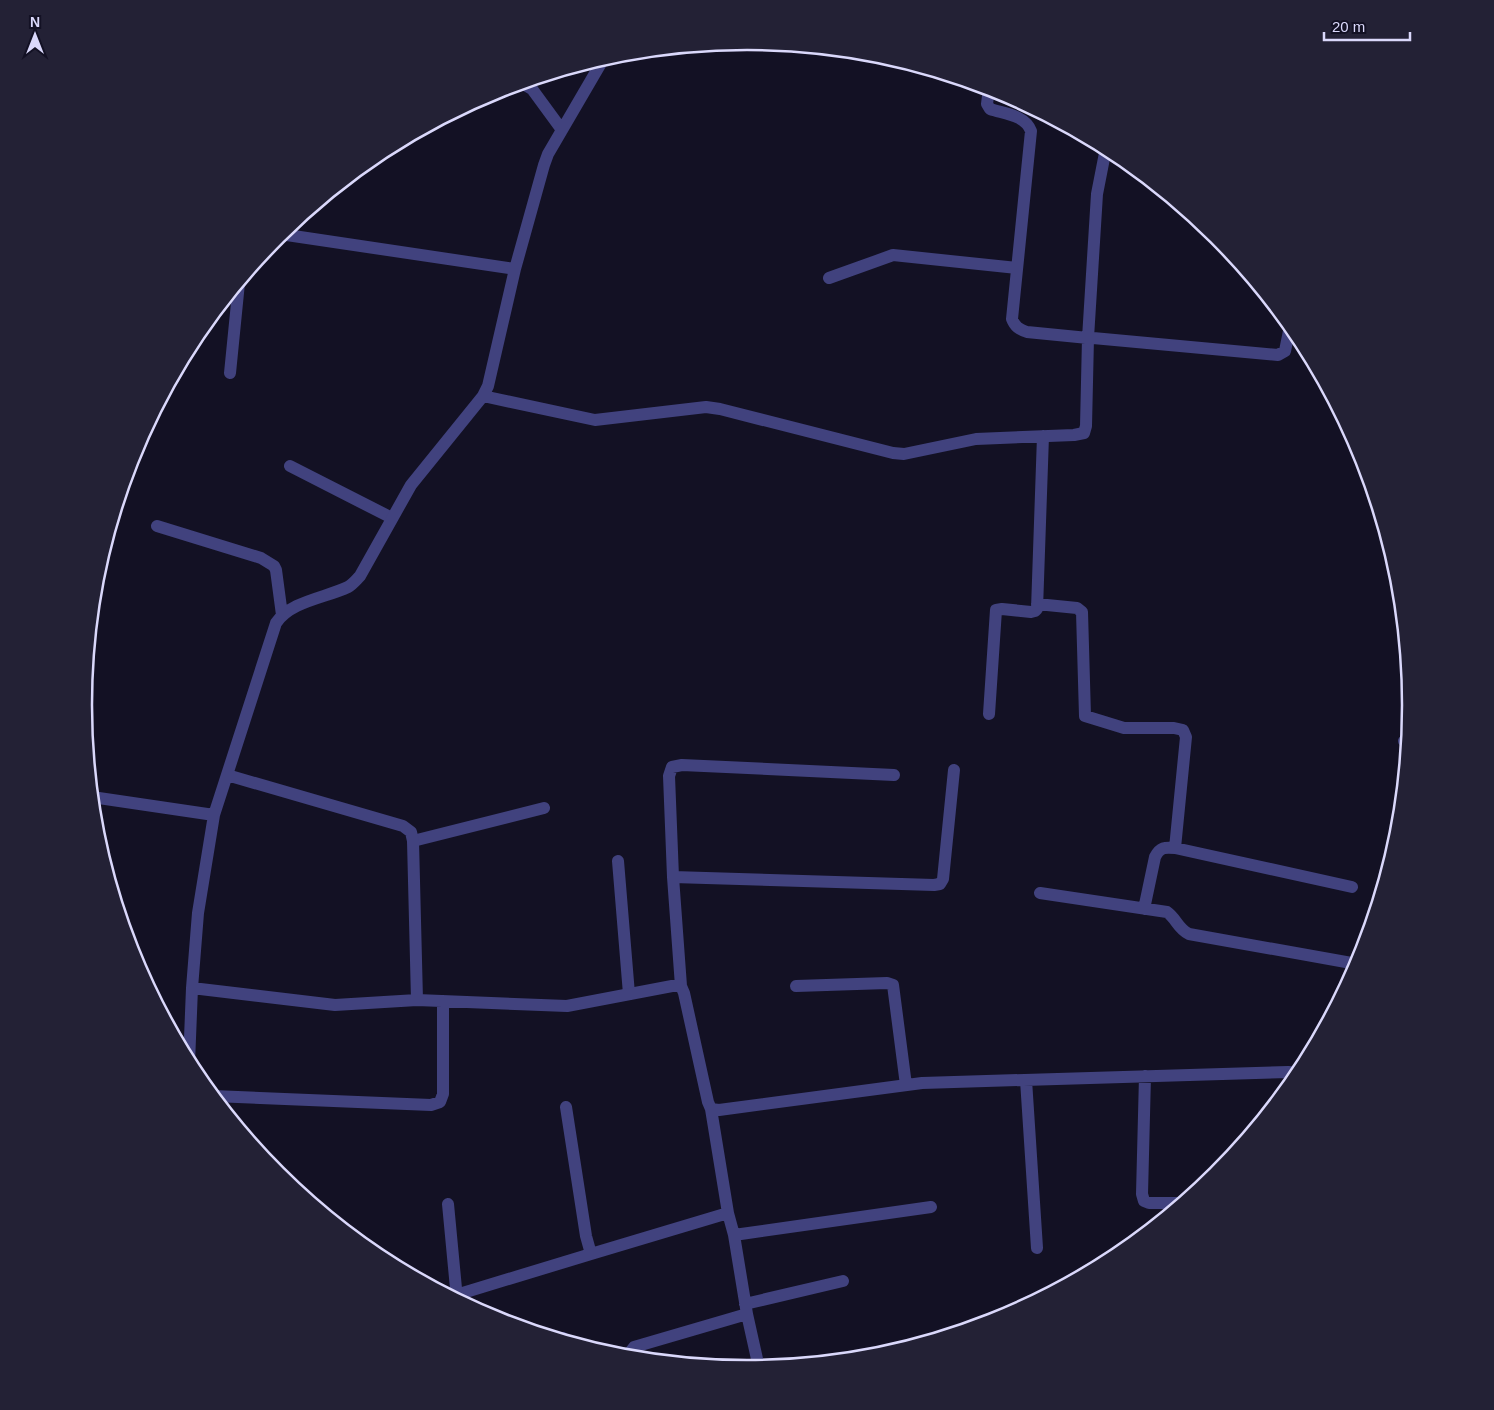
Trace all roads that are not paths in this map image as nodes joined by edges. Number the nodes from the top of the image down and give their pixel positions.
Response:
1 (599, 67) edge
2 (529, 87) edge
3 (988, 96) edge
4 (562, 130) junction
5 (1104, 156) edge
6 (291, 236) edge
7 (1017, 268) junction
8 (515, 269) junction
9 (829, 278) dead end
10 (238, 293) edge
11 (1288, 336) edge
12 (1088, 338) junction
13 (230, 373) dead end
14 (482, 396) junction
15 (1043, 436) junction
16 (290, 466) dead end
17 (392, 518) junction
18 (157, 526) dead end
19 (1037, 604) junction
20 (282, 615) junction
21 (989, 714) dead end
22 (954, 770) dead end
23 (894, 775) dead end
24 (227, 776) junction
25 (99, 798) edge
26 (544, 808) dead end
27 (214, 815) junction
28 (413, 841) junction
29 (1175, 848) junction
30 (618, 860) dead end
31 (673, 877) junction
32 (1352, 887) dead end
33 (1040, 893) dead end
34 (1144, 909) junction
35 (1349, 962) edge
36 (681, 986) junction
37 (796, 986) dead end
38 (192, 988) junction
39 (629, 994) junction
40 (417, 1000) junction
41 (443, 1001) junction
42 (190, 1048) edge
43 (1290, 1072) edge
44 (1145, 1076) junction
45 (1026, 1080) junction
46 (906, 1084) junction
47 (222, 1096) edge
48 (566, 1107) dead end
49 (711, 1109) junction
50 (1172, 1203) edge
51 (448, 1204) dead end
52 (931, 1207) dead end
53 (728, 1213) junction
54 (734, 1235) junction
55 (1037, 1248) dead end
56 (590, 1254) junction
57 (843, 1281) dead end
58 (456, 1291) edge
59 (463, 1295) edge
60 (746, 1309) junction
61 (633, 1349) edge
62 (758, 1360) edge

1 - 4 street
2 - 4 street
3 - 7 street
4 - 8 street
5 - 12 street
6 - 8 street
7 - 9 street
7 - 12 street
8 - 14 street
10 - 13 street
11 - 12 street
12 - 15 street
14 - 15 street
14 - 17 street
15 - 19 street
16 - 17 street
17 - 20 street
18 - 20 street
19 - 21 street
19 - 29 street
20 - 24 street
22 - 31 street
23 - 31 street
24 - 27 street
24 - 28 street
25 - 27 street
26 - 28 street
27 - 38 street
28 - 40 street
29 - 32 street
29 - 34 street
30 - 39 street
31 - 36 street
33 - 34 street
34 - 35 street
36 - 39 street
36 - 49 street
37 - 46 street
38 - 40 street
38 - 42 street
39 - 41 street
40 - 41 street
41 - 47 street
43 - 44 street
44 - 45 street
44 - 50 street
45 - 46 street
45 - 55 street
46 - 49 street
48 - 56 street
49 - 53 street
51 - 58 street
52 - 54 street
53 - 54 street
53 - 56 street
54 - 60 street
56 - 59 street
57 - 60 street
60 - 61 street
60 - 62 street

